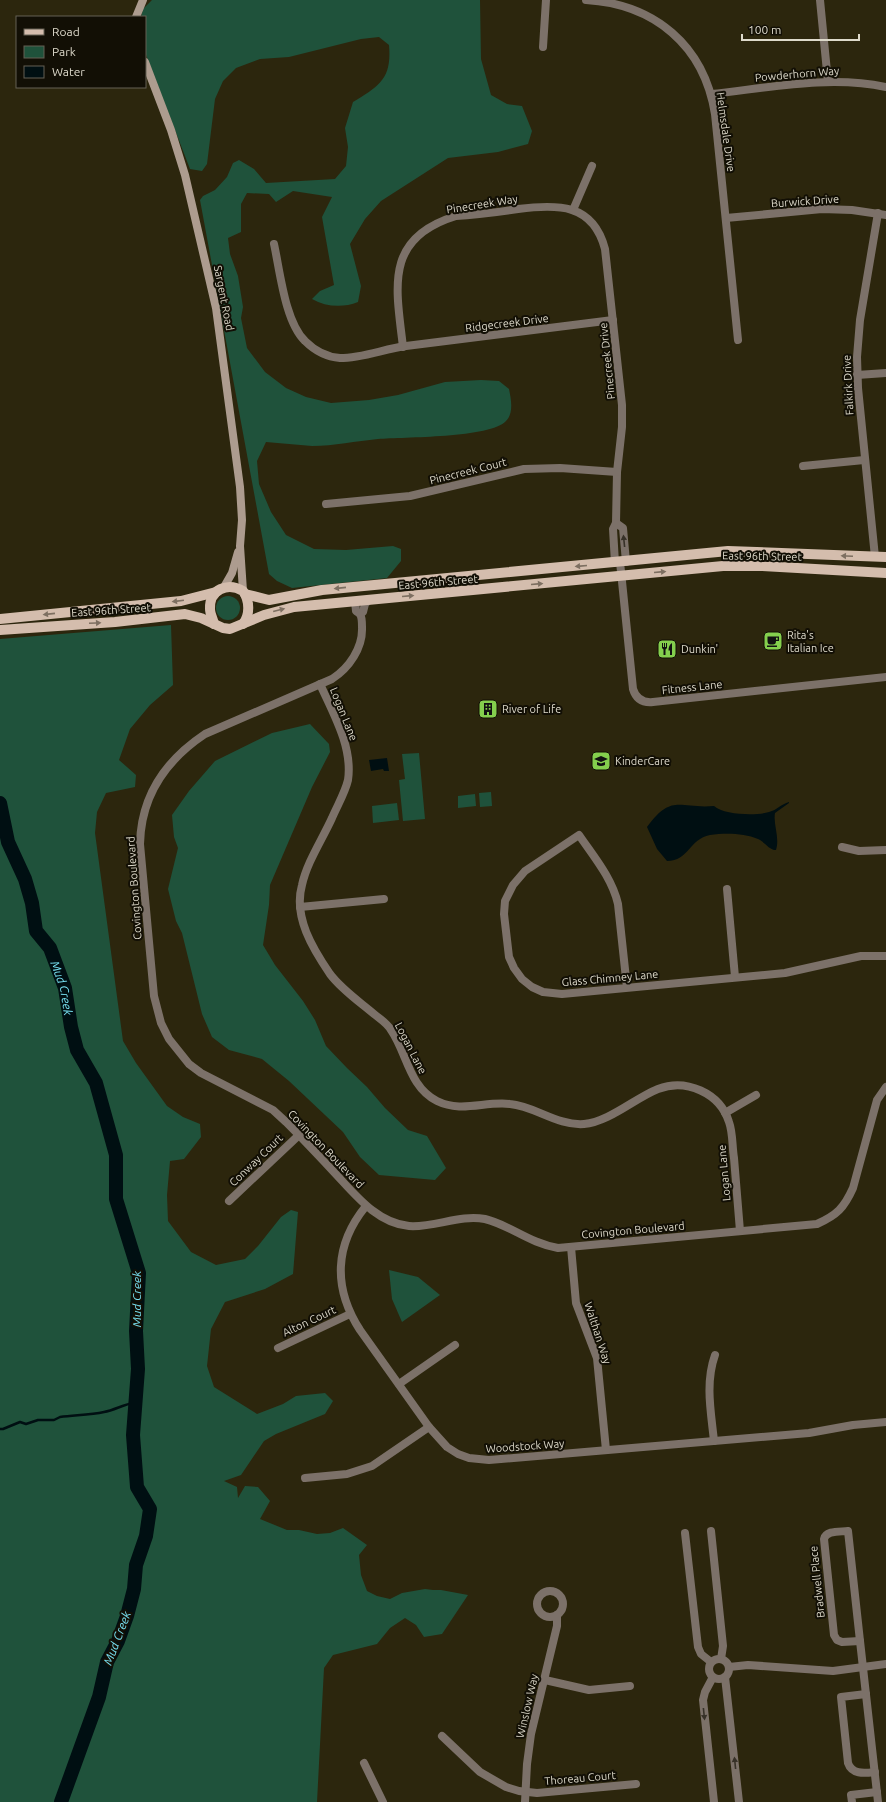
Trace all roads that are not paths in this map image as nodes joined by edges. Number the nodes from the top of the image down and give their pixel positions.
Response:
1 (143, 0) edge
2 (546, 0) edge
3 (586, 0) edge
4 (820, 0) edge
5 (136, 16) edge
6 (543, 47) dead end
7 (146, 65) edge
8 (828, 82) junction
9 (886, 87) edge
10 (711, 94) junction
11 (592, 166) dead end
12 (573, 210) junction
13 (882, 214) edge
14 (726, 218) junction
15 (274, 244) dead end
16 (613, 320) junction
17 (738, 340) dead end
18 (403, 347) junction
19 (886, 373) edge
20 (857, 375) junction
21 (864, 460) junction
22 (803, 466) dead end
23 (617, 472) junction
24 (326, 504) dead end
25 (240, 546) junction
26 (875, 557) junction
27 (886, 557) edge
28 (620, 562) junction
29 (886, 573) edge
30 (621, 576) junction
31 (421, 580) junction
32 (220, 589) junction
33 (244, 593) junction
34 (369, 600) junction
35 (355, 601) junction
36 (360, 614) junction
37 (0, 619) edge
38 (214, 624) junction
39 (242, 625) junction
40 (0, 630) edge
41 (886, 677) edge
42 (320, 684) junction
43 (842, 846) dead end
44 (886, 850) edge
45 (727, 889) dead end
46 (384, 899) dead end
47 (300, 907) junction
48 (886, 956) edge
49 (735, 978) junction
50 (627, 988) junction
51 (886, 1087) edge
52 (756, 1095) dead end
53 (725, 1112) junction
54 (299, 1135) junction
55 (229, 1202) dead end
56 (366, 1206) junction
57 (740, 1231) junction
58 (571, 1247) junction
59 (350, 1314) junction
60 (455, 1345) dead end
61 (278, 1348) dead end
62 (715, 1355) dead end
63 (399, 1384) junction
64 (886, 1422) edge
65 (429, 1427) junction
66 (714, 1441) junction
67 (606, 1450) junction
68 (305, 1478) dead end
69 (711, 1531) dead end
70 (685, 1533) dead end
71 (557, 1615) dead end
72 (860, 1641) junction
73 (721, 1659) junction
74 (711, 1662) junction
75 (886, 1664) edge
76 (729, 1667) junction
77 (863, 1668) junction
78 (713, 1677) junction
79 (725, 1677) junction
80 (544, 1680) junction
81 (630, 1686) dead end
82 (866, 1694) junction
83 (442, 1736) dead end
84 (364, 1763) dead end
85 (875, 1772) junction
86 (636, 1784) dead end
87 (526, 1792) junction
88 (877, 1792) junction
89 (383, 1802) edge
90 (525, 1802) edge
91 (714, 1802) edge
92 (739, 1802) edge
93 (852, 1802) edge
94 (878, 1802) edge

1 - 5 street
2 - 6 street
3 - 10 street, Helmsdale Drive
4 - 8 street
7 - 25 street, Sargent Road
8 - 9 street, Powderhorn Way
8 - 10 street, Powderhorn Way
10 - 14 street, Helmsdale Drive
11 - 12 street
12 - 16 street, Pinecreek Drive
12 - 18 street, Pinecreek Way
13 - 14 street, Burwick Drive
13 - 20 street, Falkirk Drive
14 - 17 street, Helmsdale Drive
15 - 18 street, Ridgecreek Drive
16 - 18 street, Ridgecreek Drive
16 - 23 street, Pinecreek Drive
19 - 20 street
20 - 21 street, Falkirk Drive
21 - 22 street
21 - 26 street, Falkirk Drive
23 - 24 street, Pinecreek Court
23 - 28 street, Pinecreek Drive
25 - 32 street, Sargent Road
25 - 33 street, Sargent Road
26 - 27 main road, East 96th Street
26 -> 28 main road, East 96th Street
28 - 30 street, Fitness Lane
28 -> 31 main road, East 96th Street
30 -> 29 main road, East 96th Street
34 -> 30 main road, East 96th Street
30 - 41 street, Fitness Lane
31 -> 33 main road, East 96th Street
31 - 35 main road
32 - 33 main road, East 96th Street
32 -> 37 main road, East 96th Street
32 - 38 main road
33 - 39 main road
34 - 35 main road, East 96th Street
34 - 36 street
35 - 36 street, Covington Boulevard
39 -> 35 main road, East 96th Street
36 - 42 street, Covington Boulevard
38 - 39 main road, East 96th Street
40 -> 38 main road, East 96th Street
42 - 47 street, Logan Lane
42 - 54 street, Covington Boulevard
43 - 44 street
45 - 49 street
46 - 47 street
47 - 53 street, Logan Lane
48 - 49 street, Glass Chimney Lane
49 - 50 street, Glass Chimney Lane
50 - 50 street, Glass Chimney Lane
51 - 57 street, Covington Boulevard
52 - 53 street
53 - 57 street, Logan Lane
54 - 55 street, Conway Court
54 - 56 street, Covington Boulevard
56 - 58 street, Covington Boulevard
56 - 59 street, Woodstock Way
57 - 58 street, Covington Boulevard
58 - 67 street, Walthan Way
59 - 61 street, Alton Court
59 - 63 street, Woodstock Way
60 - 63 street
62 - 66 street
63 - 65 street, Woodstock Way
64 - 66 street, Woodstock Way
65 - 67 street, Woodstock Way
65 - 68 street
66 - 67 street, Woodstock Way
69 - 73 street
70 - 74 street
71 - 80 street, Winslow Way
72 - 72 street, Bradwell Place
72 - 77 street, Bradwell Place
73 - 74 street
73 - 76 street
74 - 78 street
75 - 77 street
76 - 77 street
76 - 79 street
77 - 82 street, Bradwell Place
78 - 79 street
78 -> 91 street
92 -> 79 street
80 - 81 street
80 - 87 street, Winslow Way
82 - 85 street, Bradwell Place
82 - 85 street
83 - 87 street, Thoreau Court
84 - 89 street
85 - 88 street, Bradwell Place
86 - 87 street, Thoreau Court
87 - 90 street, Winslow Way
88 - 93 street
88 - 94 street, Bradwell Place

